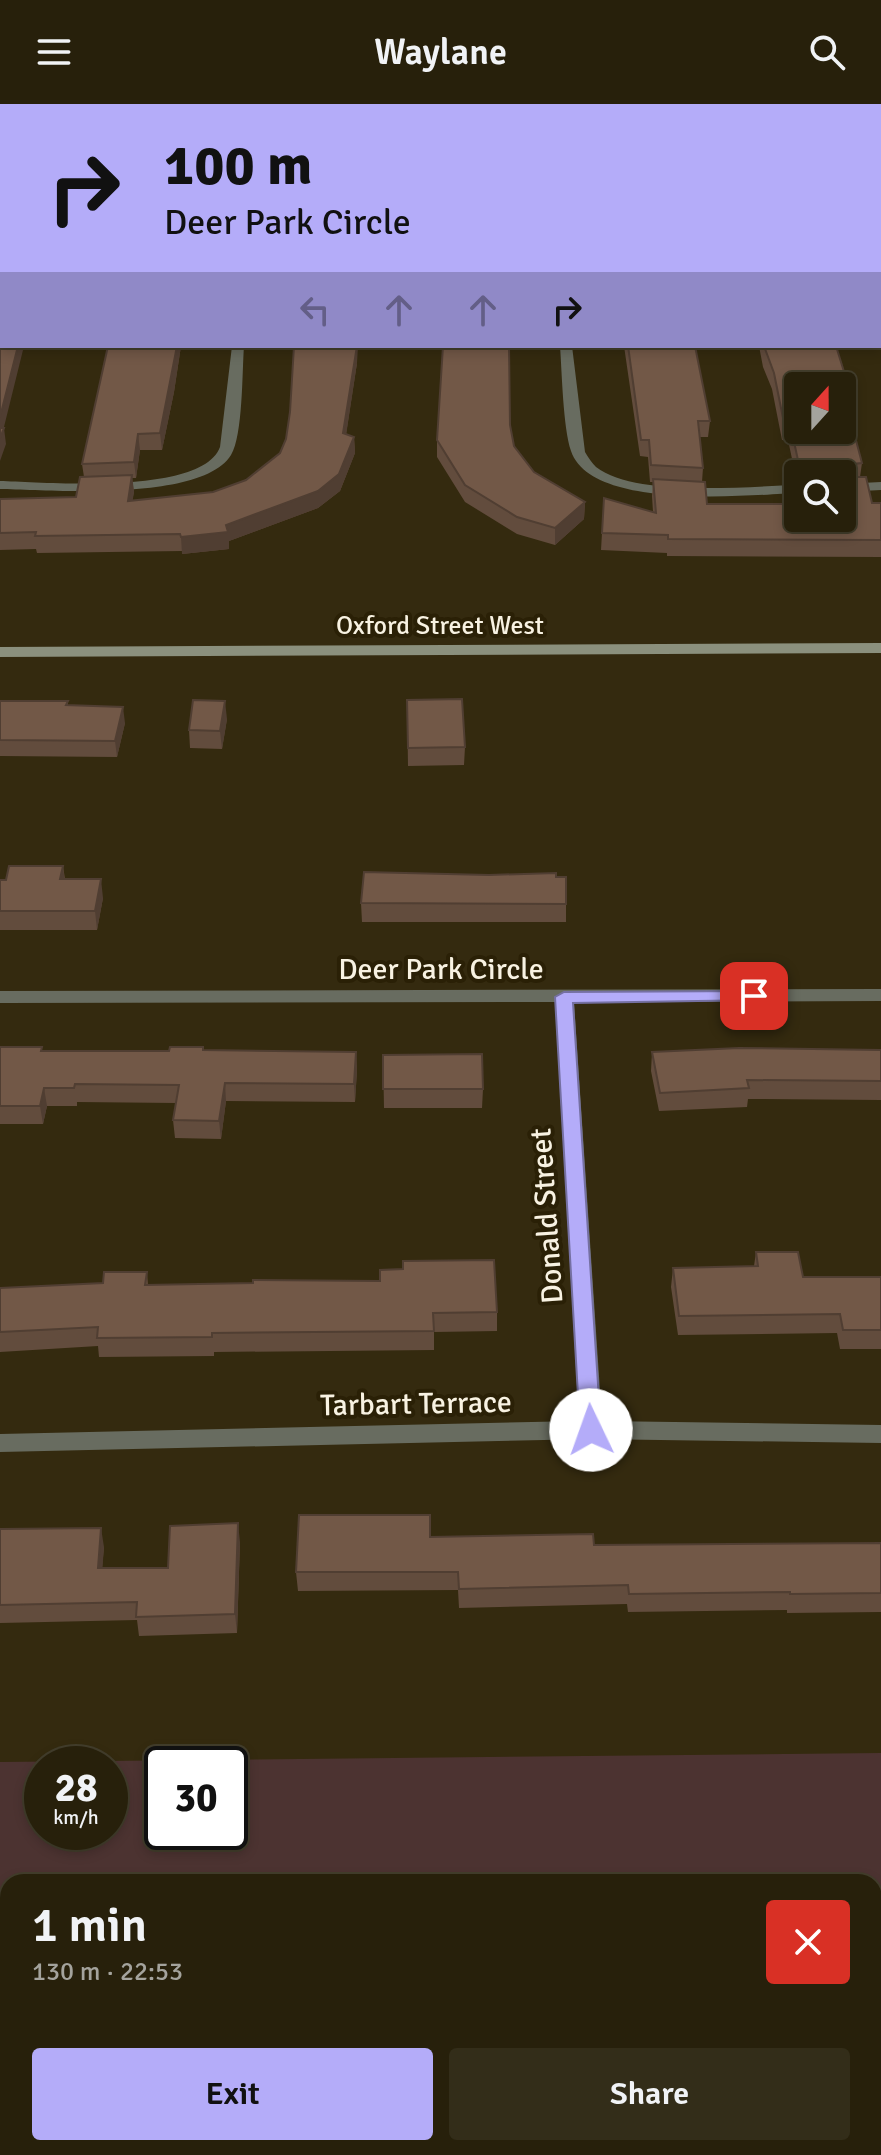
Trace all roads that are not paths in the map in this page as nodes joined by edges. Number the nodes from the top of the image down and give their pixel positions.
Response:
1 (238, 348) edge
2 (566, 348) edge
3 (0, 485) edge
4 (881, 486) edge
5 (856, 487) edge
6 (784, 489) edge
7 (881, 648) edge
8 (0, 652) edge
9 (881, 995) edge
10 (0, 997) edge
11 (564, 997) junction
12 (591, 1430) junction
13 (881, 1434) edge
14 (0, 1443) edge

1 - 3 street
2 - 6 street
4 - 5 street
7 - 8 main road, Oxford Street West
9 - 11 street, Deer Park Circle
10 - 11 street, Deer Park Circle
11 - 12 street, Donald Street
12 - 13 street, Tarbart Terrace
12 - 14 street, Tarbart Terrace

